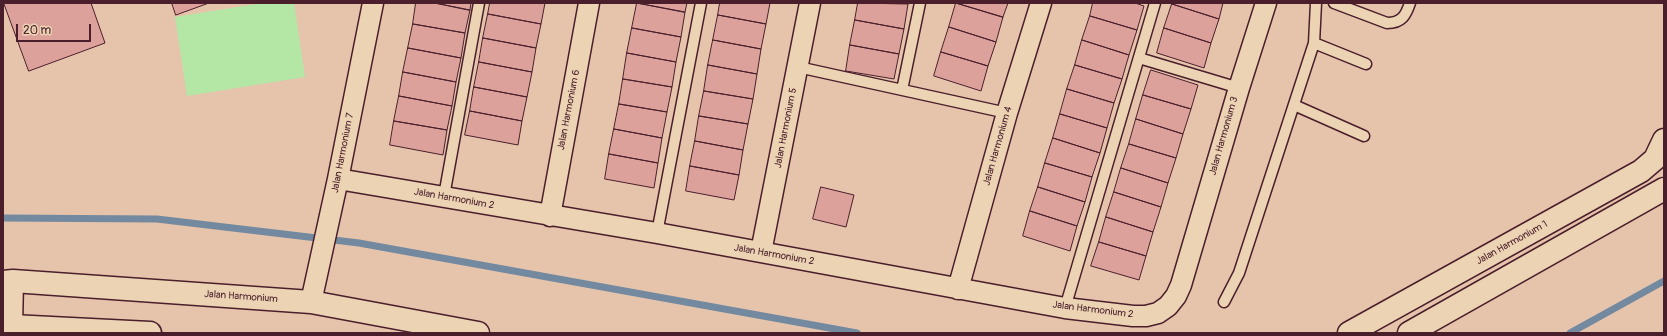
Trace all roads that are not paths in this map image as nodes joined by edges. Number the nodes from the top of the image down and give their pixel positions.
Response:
1 (373, 3) edge
2 (479, 3) edge
3 (589, 3) edge
4 (701, 3) edge
5 (810, 3) edge
6 (920, 3) edge
7 (1040, 3) edge
8 (1155, 3) edge
9 (1266, 3) edge
10 (1316, 3) edge
11 (1334, 3) edge
12 (1410, 3) edge
13 (1314, 43) junction
14 (1139, 58) junction
15 (1366, 64) dead end
16 (798, 67) junction
17 (1239, 88) junction
18 (902, 90) junction
19 (1294, 105) junction
20 (1008, 113) junction
21 (1364, 136) dead end
22 (1664, 140) edge
23 (338, 179) junction
24 (1664, 189) edge
25 (444, 196) junction
26 (550, 216) junction
27 (657, 234) junction
28 (761, 252) junction
29 (1185, 270) joint
30 (8, 281) edge
31 (958, 289) junction
32 (311, 302) junction
33 (1224, 302) dead end
34 (1065, 308) junction
35 (10, 329) edge
36 (150, 333) edge
37 (478, 333) edge
38 (1349, 333) edge
39 (1409, 333) edge

1 - 23 street, Jalan Harmonium 7
2 - 25 lane
3 - 26 street, Jalan Harmonium 6
4 - 27 lane
5 - 16 street, Jalan Harmonium 5
6 - 18 lane
7 - 20 street, Jalan Harmonium 4
8 - 14 lane
9 - 17 street, Jalan Harmonium 3
10 - 13 lane
11 - 12 lane
13 - 15 lane
13 - 19 lane
14 - 17 lane
14 - 34 lane
16 - 18 lane
16 - 28 street, Jalan Harmonium 5
17 - 29 street, Jalan Harmonium 3
18 - 20 lane
19 - 21 lane
19 - 33 lane
20 - 31 street, Jalan Harmonium 4
22 - 38 main road, Jalan Harmonium 1
23 - 25 street, Jalan Harmonium 2
23 - 32 street, Jalan Harmonium 7
24 - 39 main road
25 - 26 street, Jalan Harmonium 2
26 - 27 street, Jalan Harmonium 2
27 - 28 street, Jalan Harmonium 2
28 - 31 street, Jalan Harmonium 2
29 - 34 street, Jalan Harmonium 2
30 - 32 main road, Jalan Harmonium
30 - 35 street
31 - 34 street, Jalan Harmonium 2
32 - 37 main road, Jalan Harmonium
35 - 36 main road

